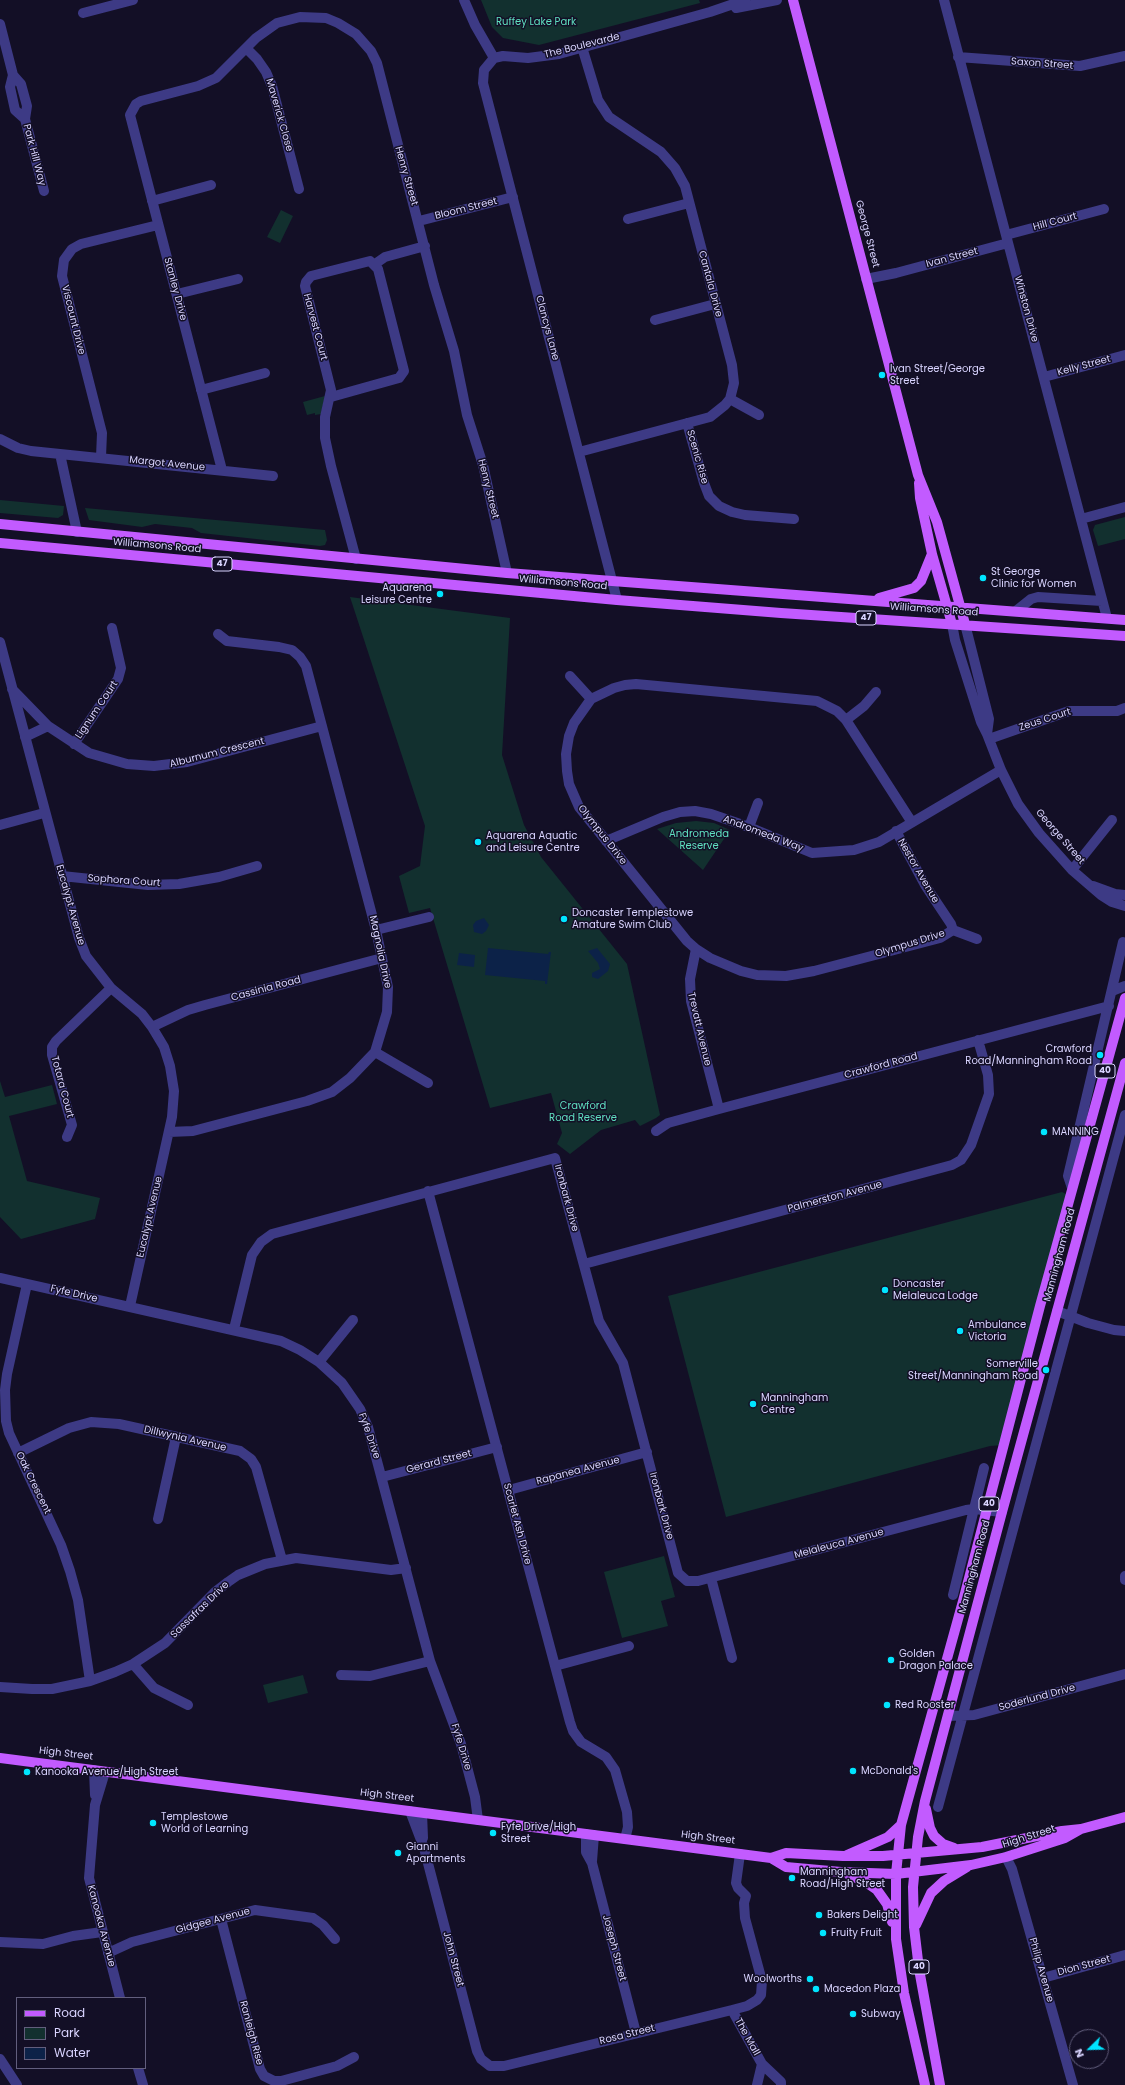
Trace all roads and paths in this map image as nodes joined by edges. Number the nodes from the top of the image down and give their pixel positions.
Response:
1 (133, 0) edge
2 (464, 0) edge
3 (745, 0) edge
4 (777, 0) edge
5 (793, 0) edge
6 (944, 0) edge
7 (710, 12) junction
8 (83, 13) dead end
9 (0, 24) edge
10 (582, 47) junction
11 (246, 48) junction
12 (1125, 56) edge
13 (494, 58) junction
14 (958, 58) junction
15 (132, 108) joint
16 (211, 186) dead end
17 (299, 189) dead end
18 (44, 191) dead end
19 (513, 197) junction
20 (152, 201) junction
21 (689, 203) junction
22 (1104, 209) dead end
23 (628, 219) dead end
24 (418, 221) junction
25 (158, 225) junction
26 (1007, 239) junction
27 (425, 246) junction
28 (375, 264) junction
29 (238, 279) dead end
30 (867, 281) junction
31 (177, 294) junction
32 (715, 304) junction
33 (655, 320) dead end
34 (1125, 355) edge
35 (265, 373) dead end
36 (1044, 376) junction
37 (201, 390) junction
38 (330, 397) junction
39 (730, 399) junction
40 (759, 415) dead end
41 (687, 423) junction
42 (0, 440) edge
43 (579, 452) junction
44 (60, 454) junction
45 (101, 457) junction
46 (222, 470) junction
47 (918, 475) junction
48 (273, 476) dead end
49 (1125, 507) edge
50 (794, 519) dead end
51 (1081, 519) junction
52 (0, 524) edge
53 (77, 532) junction
54 (0, 543) edge
55 (932, 554) junction
56 (356, 559) junction
57 (508, 573) junction
58 (357, 577) junction
59 (613, 582) junction
60 (617, 600) junction
61 (870, 601) junction
62 (1102, 601) junction
63 (947, 607) junction
64 (960, 608) junction
65 (1016, 611) junction
66 (1107, 618) junction
67 (1125, 620) edge
68 (952, 624) junction
69 (965, 624) junction
70 (112, 628) dead end
71 (218, 634) dead end
72 (1125, 636) edge
73 (0, 642) edge
74 (570, 676) dead end
75 (12, 689) junction
76 (876, 692) dead end
77 (591, 699) junction
78 (1125, 708) edge
79 (846, 720) junction
80 (48, 726) junction
81 (322, 726) junction
82 (988, 736) junction
83 (25, 737) junction
84 (74, 744) junction
85 (1000, 770) junction
86 (758, 803) dead end
87 (44, 812) junction
88 (1112, 820) dead end
89 (911, 821) junction
90 (0, 825) edge
91 (748, 827) junction
92 (896, 831) junction
93 (606, 841) junction
94 (257, 866) dead end
95 (1072, 870) junction
96 (62, 876) junction
97 (1091, 886) junction
98 (1125, 895) edge
99 (1125, 906) edge
100 (429, 917) dead end
101 (376, 930) junction
102 (953, 930) junction
103 (977, 939) dead end
104 (1123, 942) dead end
105 (696, 949) junction
106 (382, 958) junction
107 (1125, 986) edge
108 (110, 988) junction
109 (1112, 991) junction
110 (1125, 998) edge
111 (1109, 1006) junction
112 (1122, 1019) edge
113 (152, 1027) junction
114 (978, 1040) junction
115 (375, 1052) junction
116 (1125, 1063) edge
117 (428, 1083) dead end
118 (719, 1109) junction
119 (1125, 1115) edge
120 (656, 1131) dead end
121 (170, 1132) junction
122 (67, 1137) dead end
123 (1072, 1188) junction
124 (428, 1191) junction
125 (584, 1264) junction
126 (0, 1278) edge
127 (27, 1284) junction
128 (130, 1306) junction
129 (1040, 1306) junction
130 (1057, 1311) junction
131 (1037, 1317) junction
132 (353, 1320) dead end
133 (1069, 1320) junction
134 (1054, 1322) junction
135 (234, 1329) junction
136 (1125, 1331) edge
137 (320, 1362) junction
138 (176, 1437) junction
139 (497, 1447) junction
140 (647, 1452) junction
141 (18, 1453) junction
142 (984, 1468) dead end
143 (382, 1477) junction
144 (509, 1490) junction
145 (974, 1509) junction
146 (987, 1510) junction
147 (1002, 1512) junction
148 (158, 1519) dead end
149 (282, 1560) junction
150 (406, 1568) junction
151 (678, 1573) joint
152 (1125, 1576) edge
153 (711, 1578) junction
154 (1125, 1580) edge
155 (953, 1595) dead end
156 (629, 1646) dead end
157 (732, 1658) dead end
158 (430, 1660) junction
159 (133, 1664) junction
160 (555, 1666) junction
161 (1125, 1674) edge
162 (341, 1675) dead end
163 (90, 1681) junction
164 (0, 1686) edge
165 (188, 1705) dead end
166 (948, 1716) junction
167 (962, 1717) junction
168 (0, 1758) edge
169 (94, 1770) junction
170 (105, 1772) junction
171 (925, 1802) junction
172 (95, 1805) junction
173 (938, 1807) dead end
174 (410, 1811) junction
175 (422, 1813) junction
176 (1125, 1817) edge
177 (478, 1820) junction
178 (901, 1825) junction
179 (1081, 1829) junction
180 (590, 1835) junction
181 (626, 1839) junction
182 (424, 1848) junction
183 (962, 1849) junction
184 (916, 1852) junction
185 (740, 1854) junction
186 (898, 1854) junction
187 (843, 1856) junction
188 (1006, 1857) junction
189 (771, 1858) junction
190 (971, 1865) junction
191 (841, 1872) junction
192 (915, 1872) junction
193 (896, 1874) junction
194 (221, 1919) junction
195 (914, 1927) junction
196 (101, 1928) junction
197 (335, 1939) dead end
198 (896, 1939) junction
199 (0, 1942) edge
200 (107, 1949) junction
201 (1125, 1955) edge
202 (1043, 1978) junction
203 (120, 1997) edge
204 (732, 2010) junction
205 (636, 2033) junction
206 (354, 2057) dead end
207 (0, 2059) edge
208 (762, 2064) junction
209 (490, 2066) joint
210 (138, 2069) edge
211 (774, 2076) junction
212 (757, 2084) edge
213 (17, 2085) edge
214 (142, 2085) edge
215 (781, 2085) edge
216 (925, 2085) edge
217 (940, 2085) edge
218 (1073, 2085) edge

1 - 8 street
2 - 13 street
3 - 7 street, The Boulevarde
4 - 7 street, The Boulevarde
5 - 30 main road, George Street
6 - 14 street, Winston Drive
7 - 10 street, The Boulevarde
9 - 18 street, Park Hill Way
10 - 13 street, The Boulevarde
10 - 21 street, Cantala Drive
11 - 15 street, Henry Street
11 - 17 street, Maverick Close
11 - 24 street, Henry Street
12 - 14 street, Saxon Street
13 - 19 street, Clancys Lane
14 - 26 street, Winston Drive
15 - 20 street, Stanley Drive
16 - 20 street
19 - 24 street, Bloom Street
19 - 43 street, Clancys Lane
20 - 25 street, Stanley Drive
21 - 23 street
21 - 32 street, Cantala Drive
22 - 26 street, Hill Court
24 - 27 street, Henry Street
25 - 31 street, Stanley Drive
25 - 45 street, Viscount Drive
26 - 30 street, Ivan Street
26 - 36 street, Winston Drive
27 - 28 street, Harvest Court
27 - 57 street, Henry Street
28 - 38 street
28 - 38 street, Harvest Court
29 - 31 street
30 - 47 main road, George Street
31 - 37 street, Stanley Drive
32 - 33 street
32 - 39 street, Cantala Drive
34 - 36 street, Kelly Street
35 - 37 street
36 - 51 street, Winston Drive
37 - 46 street, Stanley Drive
38 - 56 street, Harvest Court
39 - 40 street
39 - 41 street
41 - 43 street
41 - 50 street, Scenic Rise
42 - 44 street, Margot Avenue
43 - 59 street, Clancys Lane
44 - 45 street, Margot Avenue
44 - 53 street
45 - 46 street, Margot Avenue
46 - 48 street, Margot Avenue
47 - 55 main road, George Street
47 - 64 main road, George Street
49 - 51 street
51 - 62 street, Winston Drive
52 - 53 main road, Williamsons Road / 47
53 - 56 main road, Williamsons Road / 47
54 - 58 main road, Williamsons Road / 47
55 - 61 main road
55 - 63 main road, George Street
56 - 57 main road, Williamsons Road / 47
56 - 58 main road
57 - 59 main road, Williamsons Road / 47
58 - 60 main road, Williamsons Road / 47
59 - 60 street, Clancys Lane
59 - 61 main road, Williamsons Road / 47
60 - 68 main road, Williamsons Road / 47
61 - 63 main road, Williamsons Road / 47
62 - 65 street
62 - 66 street, Winston Drive
63 - 64 main road, Williamsons Road / 47
63 - 68 main road, George Street
64 - 65 main road, Williamsons Road / 47
64 - 69 main road, George Street
65 - 66 main road, Williamsons Road / 47
66 - 67 main road, Williamsons Road / 47
68 - 69 main road, Williamsons Road / 47
68 - 82 street, George Street
69 - 72 main road, Williamsons Road / 47
69 - 82 street, George Street
70 - 84 street, Lignum Court
71 - 81 street, Magnolia Drive
73 - 75 street, Eucalypt Avenue
74 - 77 street
75 - 80 street, Alburnum Crescent
75 - 83 street, Eucalypt Avenue
76 - 79 street
77 - 79 street, Olympus Drive
77 - 93 street, Olympus Drive
78 - 82 street, Zeus Court
79 - 89 street, Olympus Drive
80 - 83 street
80 - 84 street, Alburnum Crescent
81 - 84 street, Alburnum Crescent
81 - 101 street, Magnolia Drive
82 - 85 street, George Street
83 - 87 street, Eucalypt Avenue
85 - 89 street, Andromeda Way
85 - 95 street, George Street
86 - 91 street
87 - 90 street
87 - 96 street, Eucalypt Avenue
88 - 95 street
89 - 92 street, Andromeda Way
91 - 92 street, Andromeda Way
91 - 93 street, Andromeda Way
92 - 102 street, Nestor Avenue
93 - 105 street, Olympus Drive
94 - 96 street, Sophora Court
95 - 97 street, George Street
96 - 108 street, Eucalypt Avenue
97 - 98 street, George Street
97 - 99 street, George Street
100 - 101 street
101 - 106 street, Magnolia Drive
102 - 103 street, Olympus Drive
102 - 105 street, Olympus Drive
104 - 109 street, Manningham Road
105 - 118 street, Trevatt Avenue
106 - 113 street, Cassinia Road
106 - 115 street, Magnolia Drive
107 - 109 street
108 - 113 street, Eucalypt Avenue
108 - 122 street, Totara Court
109 - 111 street, Manningham Road
110 - 112 main road, Manningham Road / 40
111 - 114 street, Crawford Road
111 - 123 street, Manningham Road
112 - 123 main road, Manningham Road / 40
113 - 121 street, Eucalypt Avenue
114 - 118 street, Crawford Road
114 - 125 street, Palmerston Avenue
115 - 117 street
115 - 121 street, Magnolia Drive
116 - 130 main road, Manningham Road / 40
118 - 120 street, Crawford Road
119 - 133 street
121 - 128 street, Eucalypt Avenue
123 - 129 main road, Manningham Road / 40
124 - 125 street, Ironbark Drive
124 - 135 street, Ironbark Drive
124 - 139 street, Scarlet Ash Drive
125 - 140 street, Ironbark Drive
126 - 127 street, Fyfe Drive
127 - 128 street, Fyfe Drive
127 - 141 street, Oak Crescent
128 - 135 street, Fyfe Drive
129 - 130 main road
129 - 131 main road, Manningham Road / 40
130 - 133 street
130 - 134 main road, Manningham Road / 40
131 - 134 main road
131 - 146 main road, Manningham Road / 40
132 - 137 street
133 - 134 street
133 - 136 street
133 - 167 street
134 - 147 main road, Manningham Road / 40
135 - 137 street, Fyfe Drive
137 - 143 street, Fyfe Drive
138 - 141 street, Dillwynia Avenue
138 - 148 street
138 - 149 street, Dillwynia Avenue
139 - 143 street, Gerard Street
139 - 144 street, Scarlet Ash Drive
140 - 144 street, Rapanea Avenue
140 - 151 street, Ironbark Drive
141 - 163 street, Oak Crescent
142 - 145 street, Manningham Road
143 - 150 street, Fyfe Drive
144 - 160 street, Scarlet Ash Drive
145 - 146 street, Melaleuca Avenue
145 - 153 street, Melaleuca Avenue
145 - 155 street, Manningham Road
146 - 147 street, Melaleuca Avenue
146 - 178 main road, Manningham Road / 40
147 - 166 main road, Manningham Road / 40
149 - 150 street, Sassafras Drive
149 - 159 street, Sassafras Drive
150 - 158 street, Fyfe Drive
151 - 153 street, Melaleuca Avenue
152 - 154 street
153 - 157 street
156 - 160 street
158 - 162 street
158 - 177 street, Fyfe Drive
159 - 163 street, Sassafras Drive
159 - 165 street
160 - 181 street, Scarlet Ash Drive
161 - 167 street, Soderlund Drive
163 - 164 street, Sassafras Drive
166 - 167 street, Soderlund Drive
166 - 171 main road, Manningham Road / 40
167 - 173 street
168 - 169 main road, High Street
169 - 170 main road, High Street
169 - 172 street, Kanooka Avenue
170 - 172 street, Kanooka Avenue
170 - 174 main road, High Street
171 - 183 main road
171 - 184 main road, Manningham Road / 40
172 - 196 street, Kanooka Avenue
174 - 175 main road, High Street
174 - 182 street, John Street
175 - 177 main road, High Street
175 - 182 street, John Street
176 - 179 main road, High Street
177 - 180 main road, High Street
178 - 186 main road, Manningham Road / 40
178 - 187 main road
179 - 183 main road, High Street
179 - 188 main road, High Street
180 - 181 main road, High Street
180 - 205 street, Joseph Street
181 - 185 main road, High Street
182 - 209 street, John Street
183 - 184 main road, High Street
184 - 186 main road, High Street
184 - 192 main road, Manningham Road / 40
185 - 189 main road, High Street
185 - 204 street, Rosa Street
186 - 187 main road, High Street
186 - 193 main road, Manningham Road / 40
187 - 189 main road, High Street
188 - 190 main road, High Street
188 - 202 street, Philip Avenue
189 - 191 main road, High Street
190 - 192 main road, High Street
190 - 195 main road
191 - 193 main road, High Street
191 - 198 main road
192 - 193 main road, High Street
192 - 195 main road, Manningham Road / 40
193 - 198 main road, Manningham Road / 40
194 - 197 street, Gidgee Avenue
194 - 200 street, Gidgee Avenue
194 - 206 street, Ranleigh Rise
195 - 217 main road, Manningham Road / 40
196 - 199 street
196 - 200 street, Kanooka Avenue
198 - 216 main road, Manningham Road / 40
200 - 203 street, Kanooka Avenue
201 - 202 street, Dion Street
202 - 218 street, Philip Avenue
204 - 205 street, Rosa Street
204 - 208 street, The Mall
205 - 209 street, Rosa Street
207 - 213 street
208 - 211 street, The Mall
208 - 212 street, The Mall
210 - 214 street
211 - 212 street
211 - 215 street, The Mall

